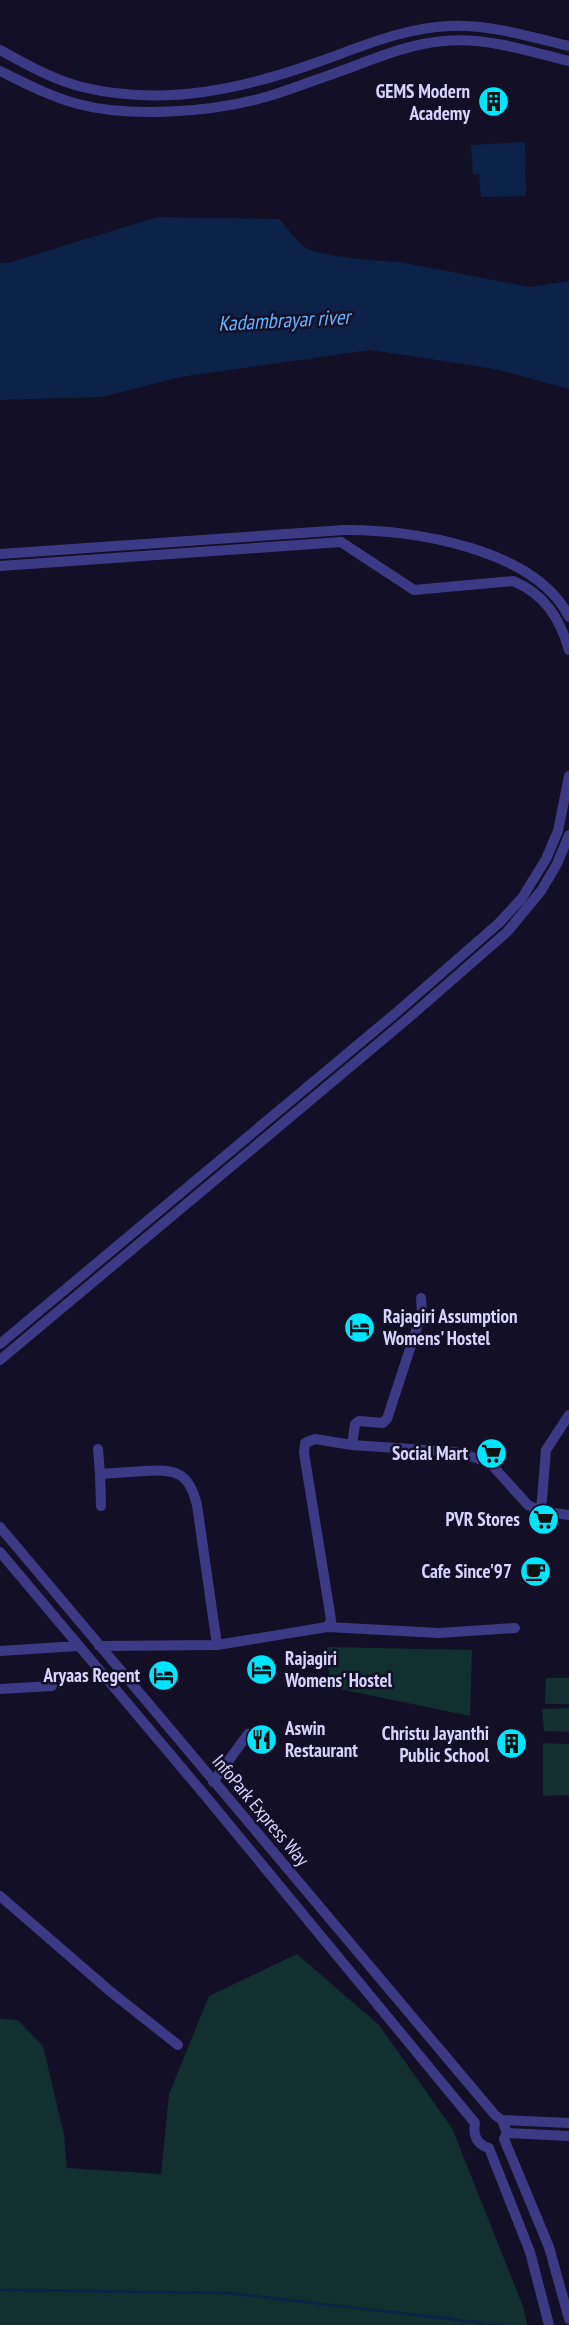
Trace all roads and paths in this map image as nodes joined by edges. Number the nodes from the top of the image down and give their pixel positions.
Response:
1 (569, 46) edge
2 (0, 50) edge
3 (569, 61) edge
4 (0, 71) edge
5 (170, 96) junction
6 (171, 111) junction
7 (0, 554) edge
8 (0, 566) edge
9 (569, 617) edge
10 (569, 650) edge
11 (569, 776) edge
12 (569, 835) edge
13 (421, 1298) dead end
14 (0, 1345) edge
15 (0, 1360) edge
16 (569, 1415) edge
17 (352, 1445) junction
18 (97, 1449) dead end
19 (100, 1474) junction
20 (101, 1506) dead end
21 (541, 1511) junction
22 (569, 1515) edge
23 (0, 1527) edge
24 (0, 1552) edge
25 (327, 1627) junction
26 (515, 1628) dead end
27 (217, 1645) junction
28 (78, 1646) junction
29 (99, 1646) junction
30 (0, 1651) edge
31 (52, 1686) dead end
32 (0, 1689) edge
33 (248, 1734) dead end
34 (213, 1782) junction
35 (0, 1896) edge
36 (178, 2045) dead end
37 (499, 2118) junction
38 (475, 2123) junction
39 (569, 2123) edge
40 (507, 2133) junction
41 (569, 2136) edge
42 (569, 2319) edge
43 (549, 2325) edge

1 - 5 street
2 - 5 street
3 - 6 street
4 - 6 street
5 - 6 street
7 - 9 street
8 - 10 street
11 - 14 street
12 - 15 street
13 - 17 street
16 - 21 street
17 - 21 street
17 - 25 street
18 - 19 street
19 - 20 street
19 - 27 street
21 - 22 street
23 - 29 street, InfoPark Express Way
24 - 28 street, InfoPark Express Way
25 - 26 street
25 - 27 street
27 - 29 street
28 - 30 street
28 - 38 street, InfoPark Express Way
29 - 34 street, InfoPark Express Way
31 - 32 street
33 - 34 street
34 - 37 street, InfoPark Express Way
35 - 36 street
37 - 38 street
37 - 39 street
37 - 40 street, InfoPark Express Way
38 - 43 street, InfoPark Express Way
40 - 41 street
40 - 42 street, InfoPark Express Way

